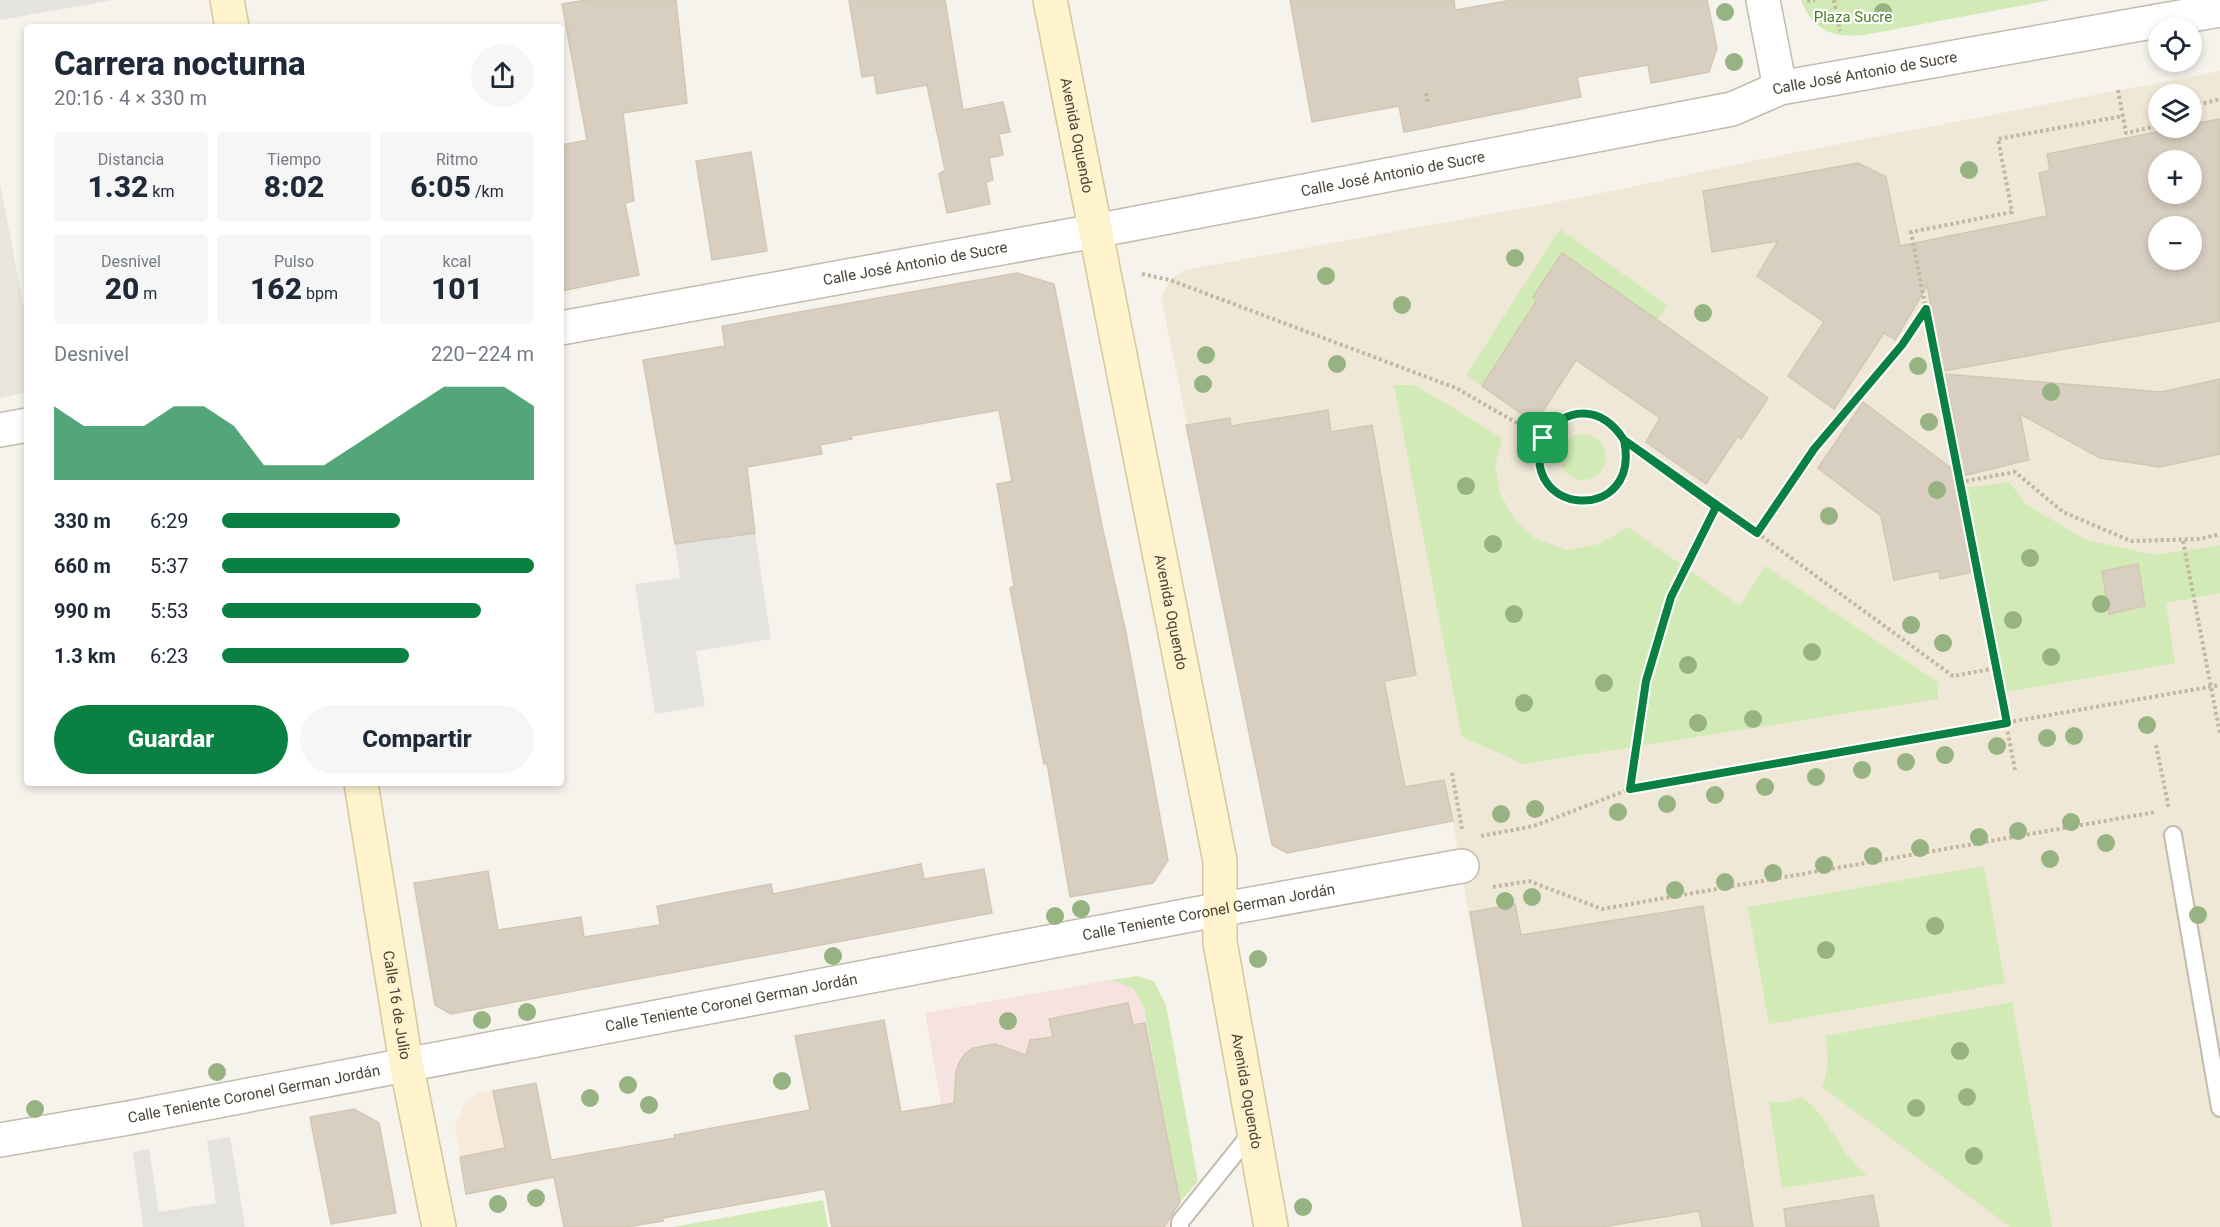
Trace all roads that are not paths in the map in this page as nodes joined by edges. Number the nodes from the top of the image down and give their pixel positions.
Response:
1 (227, 0) edge
2 (1050, 0) edge
3 (1763, 0) edge
4 (2220, 10) edge
5 (231, 24) edge
6 (1780, 88) junction
7 (1095, 231) junction
8 (564, 327) edge
9 (24, 426) edge
10 (0, 430) edge
11 (361, 786) edge
12 (2173, 836) road end
13 (1463, 852) road end
14 (1221, 909) junction
15 (406, 1063) junction
16 (2220, 1108) edge
17 (1253, 1131) junction
18 (0, 1140) edge
19 (439, 1227) edge
20 (1180, 1227) edge
21 (1271, 1227) edge

1 - 5 main road
2 - 7 main road, Avenida Oquendo
3 - 6 street
4 - 6 street, Calle José Antonio de Sucre
6 - 7 street, Calle José Antonio de Sucre
7 - 8 street, Calle José Antonio de Sucre
7 - 14 main road, Avenida Oquendo
9 - 10 street
11 - 15 main road, Calle 16 de Julio
12 - 16 lane
13 - 14 street, Calle Teniente Coronel German Jordán
14 - 15 street, Calle Teniente Coronel German Jordán
14 - 17 main road, Avenida Oquendo
15 - 18 street, Calle Teniente Coronel German Jordán
15 - 19 main road, Calle 16 de Julio
17 - 20 lane
17 - 21 main road, Avenida Oquendo

